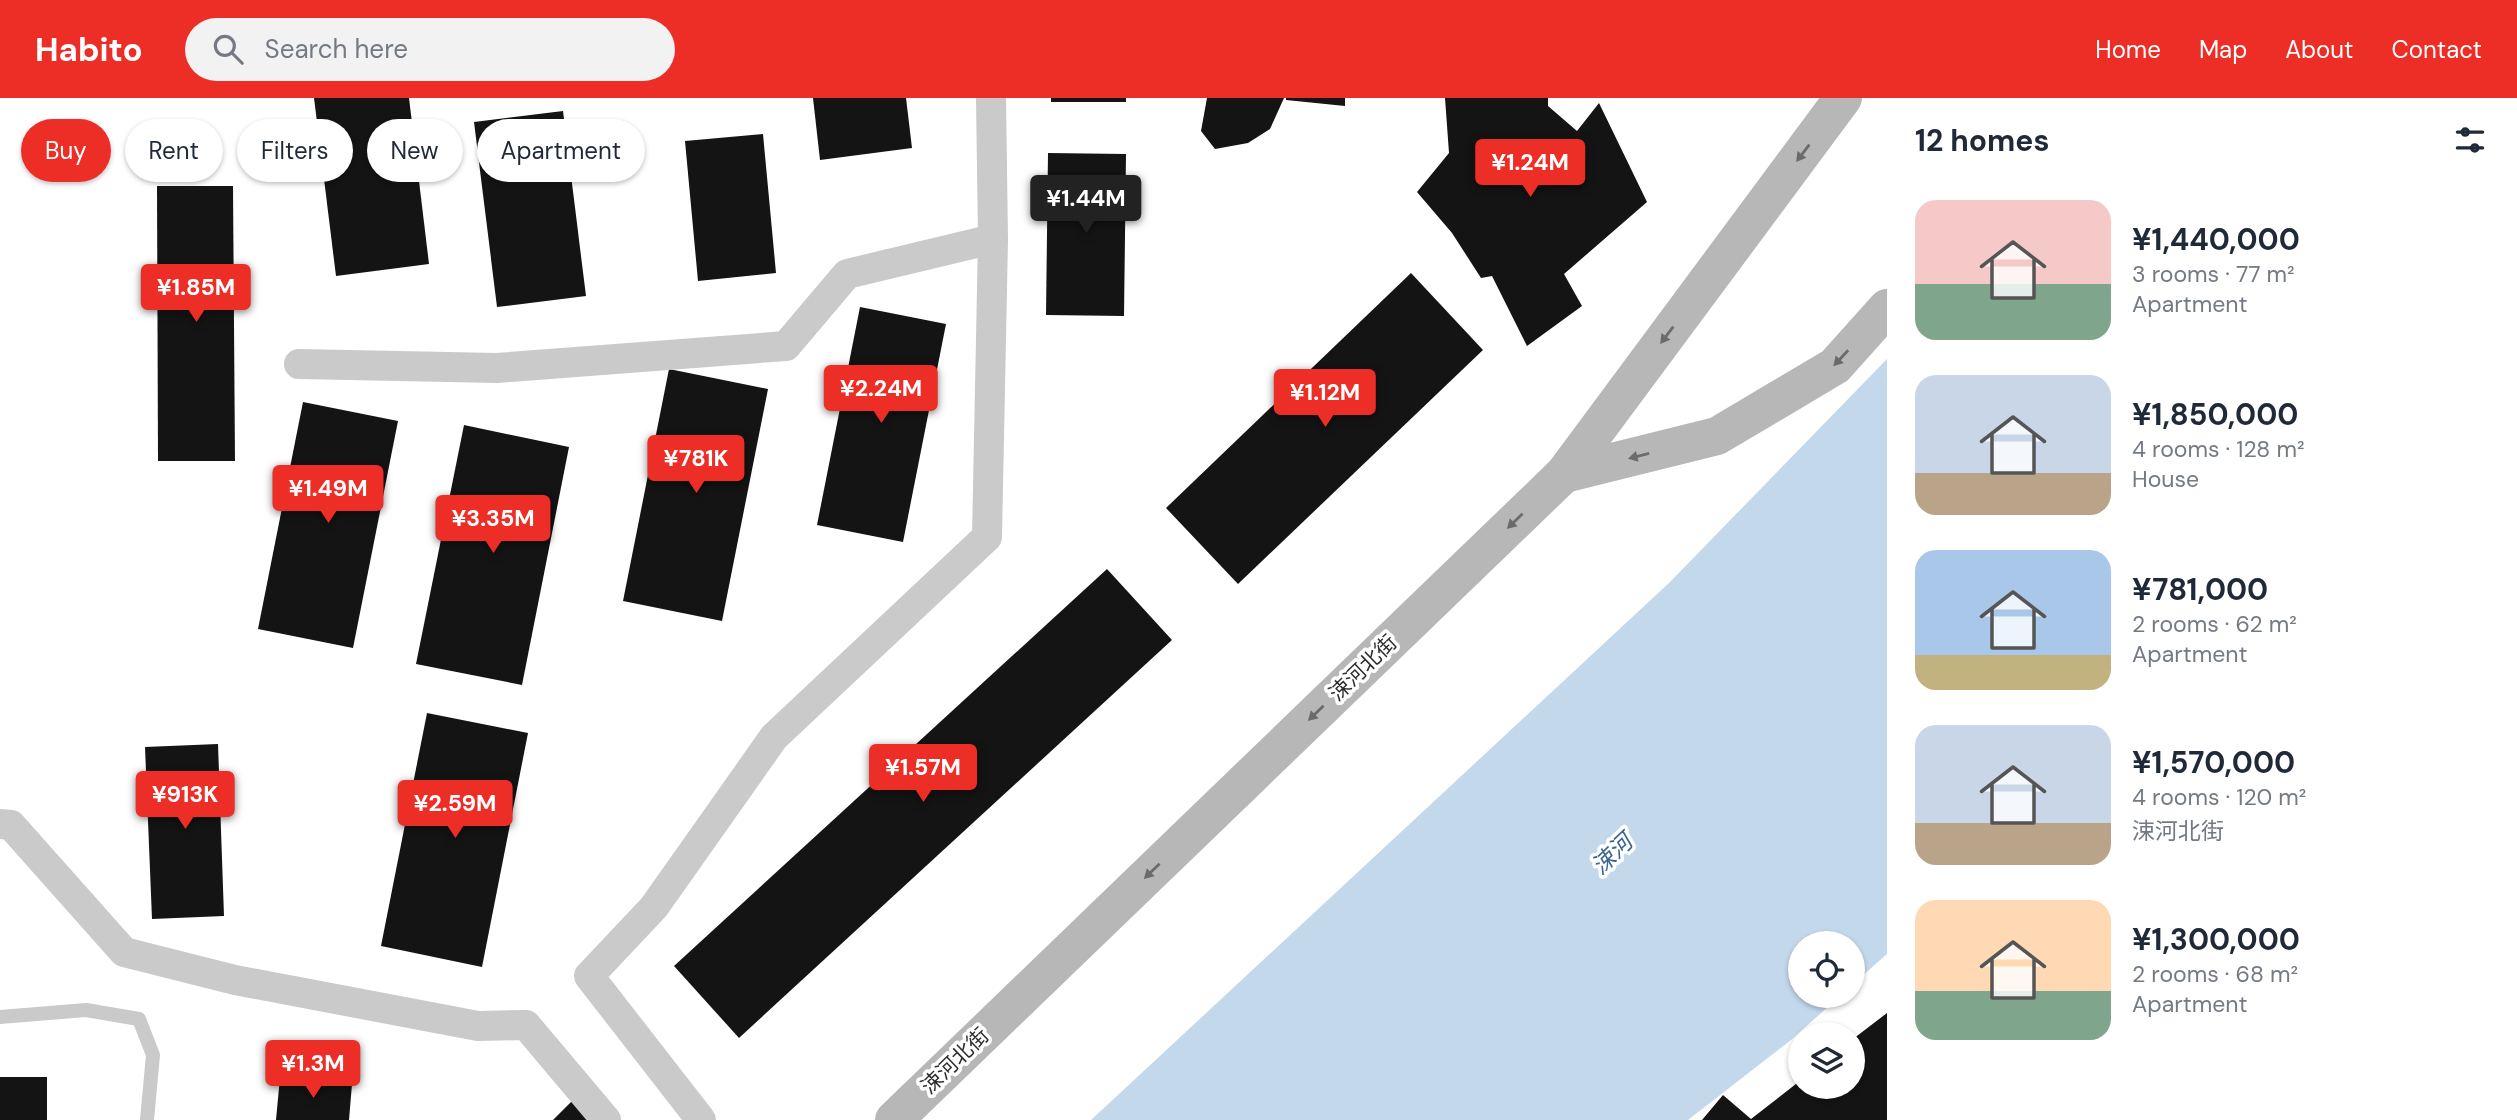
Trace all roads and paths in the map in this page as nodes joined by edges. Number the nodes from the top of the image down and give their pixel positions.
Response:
1 (990, 98) edge
2 (1843, 98) edge
3 (993, 239) junction
4 (1887, 308) edge
5 (299, 364) dead end
6 (1564, 474) junction
7 (0, 824) edge
8 (0, 1017) edge
9 (147, 1120) edge
10 (606, 1120) edge
11 (701, 1120) edge
12 (894, 1120) edge

1 - 3 street
2 -> 6 main road, 涑河北街
3 - 5 street
3 - 11 street
4 -> 6 main road
6 -> 12 main road, 涑河北街
7 - 10 street
8 - 9 lane

